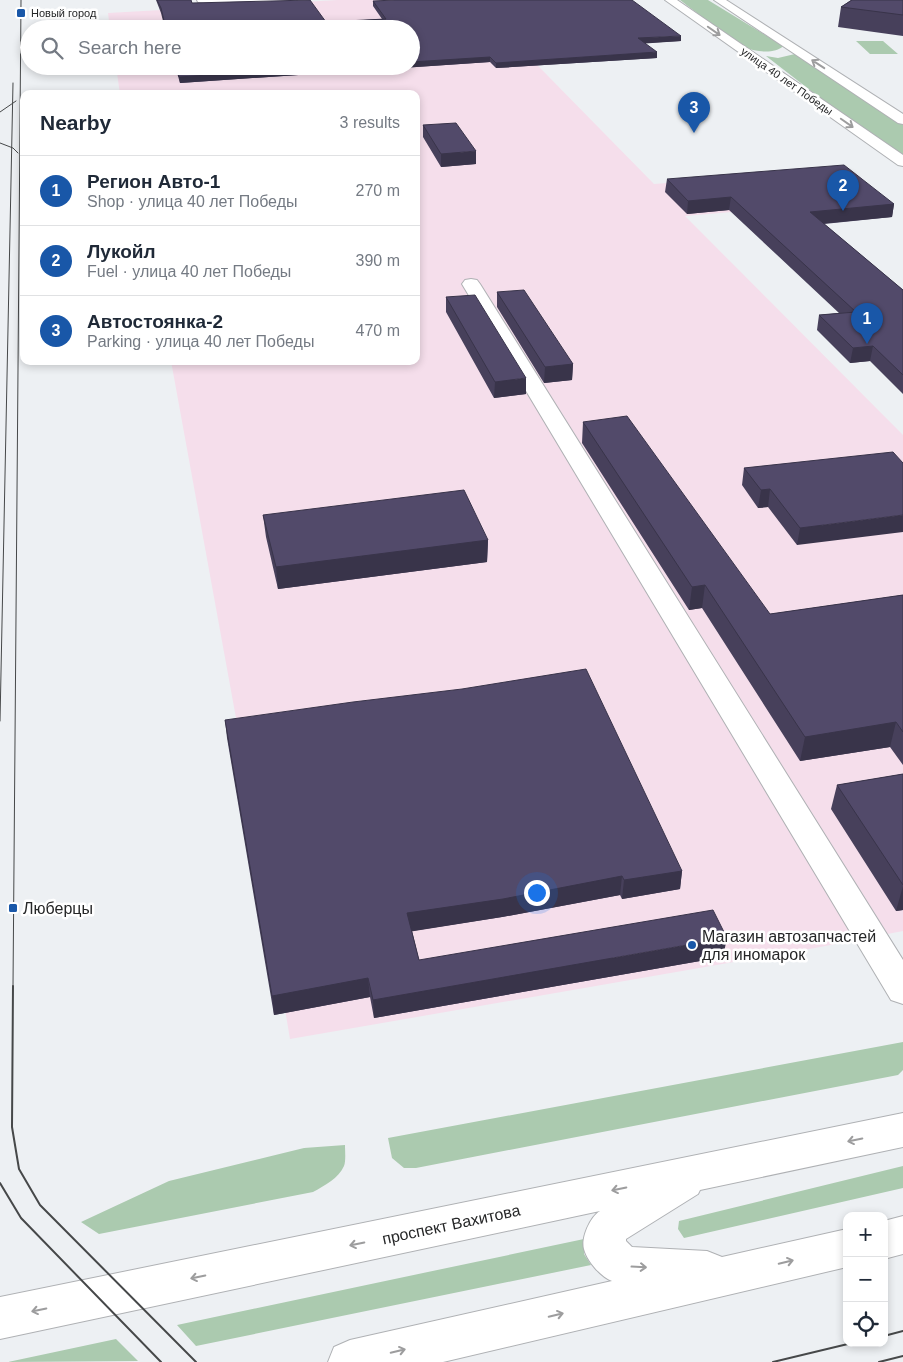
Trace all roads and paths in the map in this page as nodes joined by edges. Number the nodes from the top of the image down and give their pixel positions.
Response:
1 (202, 0) edge
2 (292, 0) edge
3 (720, 0) edge
4 (672, 1) edge
5 (740, 49) junction
6 (765, 53) dead end
7 (903, 120) edge
8 (903, 162) edge
9 (471, 284) dead end
10 (903, 990) edge
11 (903, 1130) edge
12 (701, 1172) junction
13 (903, 1235) edge
14 (888, 1239) edge
15 (843, 1249) edge
16 (738, 1273) junction
17 (0, 1318) edge
18 (350, 1362) edge

1 - 2 street
7 -> 3 street
4 -> 5 street, улица 40 лет Победы
5 - 6 street
5 -> 8 street, улица 40 лет Победы
9 - 10 street
11 -> 12 street, проспект Вахитова
12 -> 16 street
12 -> 17 street, проспект Вахитова
13 - 14 street
16 -> 15 street
18 -> 16 street

